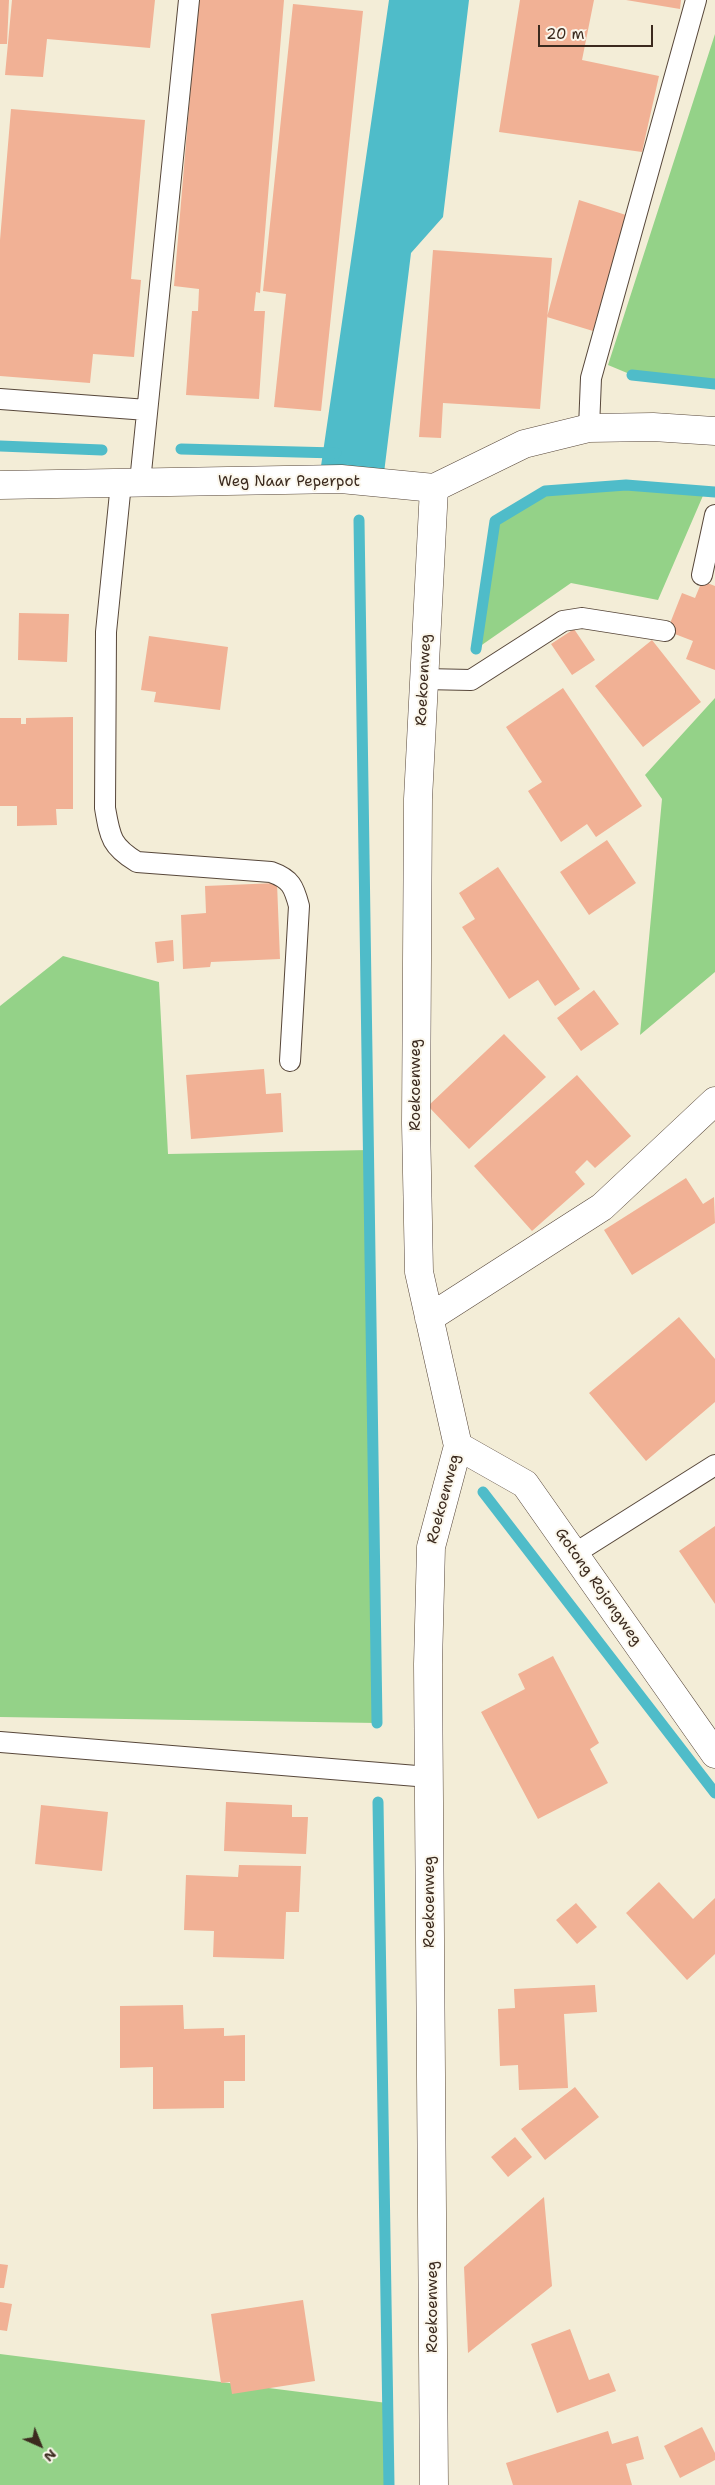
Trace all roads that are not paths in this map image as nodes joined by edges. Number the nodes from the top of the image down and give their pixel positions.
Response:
1 (188, 0) edge
2 (696, 0) edge
3 (0, 398) edge
4 (147, 410) junction
5 (589, 428) junction
6 (715, 431) edge
7 (130, 483) junction
8 (0, 485) edge
9 (434, 488) junction
10 (715, 515) edge
11 (702, 575) dead end
12 (665, 631) dead end
13 (424, 679) junction
14 (290, 1062) dead end
15 (715, 1101) edge
16 (429, 1318) junction
17 (458, 1446) junction
18 (715, 1465) edge
19 (574, 1554) junction
20 (0, 1742) edge
21 (715, 1754) edge
22 (428, 1777) junction
23 (434, 2485) edge

1 - 4 lane
2 - 5 lane
3 - 4 lane
4 - 7 lane
5 - 6 street
5 - 9 street
7 - 8 street, Weg Naar Peperpot
7 - 9 street, Weg Naar Peperpot
7 - 14 lane
9 - 13 street, Roekoenweg
10 - 11 lane
12 - 13 lane
13 - 16 street, Roekoenweg
15 - 16 street
16 - 17 street, Roekoenweg
17 - 19 street, Gotong Rojongweg
17 - 22 street, Roekoenweg
18 - 19 lane
19 - 21 street, Gotong Rojongweg
20 - 22 lane
22 - 23 street, Roekoenweg

